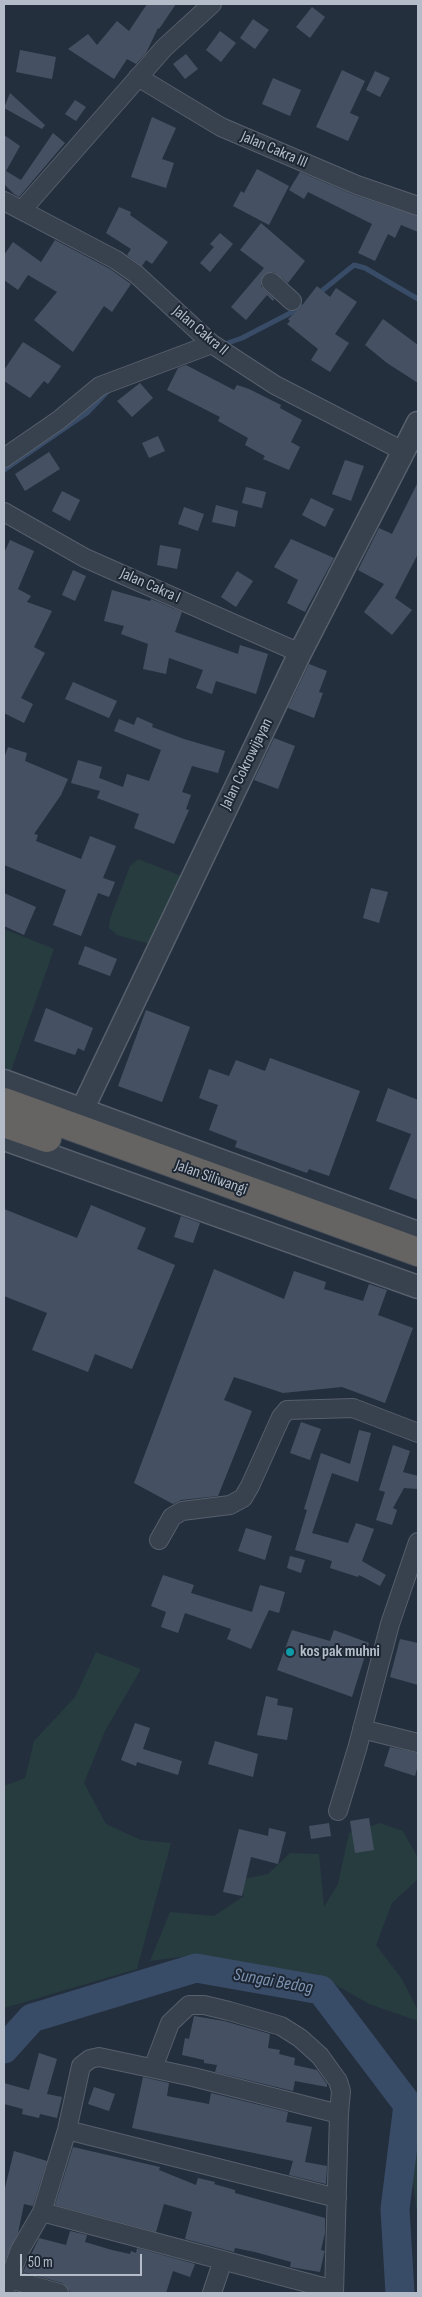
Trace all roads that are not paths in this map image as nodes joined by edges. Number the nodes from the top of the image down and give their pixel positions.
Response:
1 (212, 4) edge
2 (138, 77) junction
3 (4, 201) edge
4 (418, 206) edge
5 (22, 210) junction
6 (271, 282) dead end
7 (292, 301) dead end
8 (215, 346) junction
9 (418, 424) edge
10 (403, 451) junction
11 (5, 457) edge
12 (4, 512) edge
13 (300, 653) junction
14 (4, 1081) edge
15 (4, 1102) edge
16 (83, 1108) junction
17 (4, 1123) edge
18 (4, 1139) edge
19 (418, 1233) edge
20 (418, 1252) edge
21 (418, 1270) edge
22 (418, 1287) edge
23 (418, 1433) edge
24 (159, 1540) dead end
25 (418, 1542) edge
26 (414, 1571) edge
27 (362, 1729) junction
28 (418, 1743) edge
29 (338, 1811) dead end
30 (153, 2068) junction
31 (339, 2114) junction
32 (67, 2130) junction
33 (337, 2198) junction
34 (42, 2212) junction
35 (222, 2260) junction
36 (7, 2286) edge
37 (334, 2292) edge
38 (55, 2293) edge
39 (212, 2293) edge

1 - 2 street
2 - 4 street, Jalan Cakra III
2 - 5 street
3 - 5 street, Jalan Cakra II
5 - 8 street, Jalan Cakra II
6 - 7 street
8 - 10 street, Jalan Cakra II
8 - 11 street
9 - 10 street, Jalan Cokrowijayan
10 - 13 street, Jalan Cokrowijayan
12 - 13 street, Jalan Cakra I
13 - 16 street, Jalan Cokrowijayan
14 - 16 street
15 - 20 highway, Jalan Siliwangi
16 - 19 street
17 - 21 highway, Jalan Siliwangi
18 - 22 street
23 - 24 street
25 - 26 street
26 - 27 street
27 - 28 street
27 - 29 street
30 - 31 street
30 - 31 street
30 - 32 street
31 - 33 street
32 - 33 street
32 - 34 street
33 - 37 street
34 - 35 street
34 - 36 street
35 - 37 street
35 - 39 street
36 - 38 street

